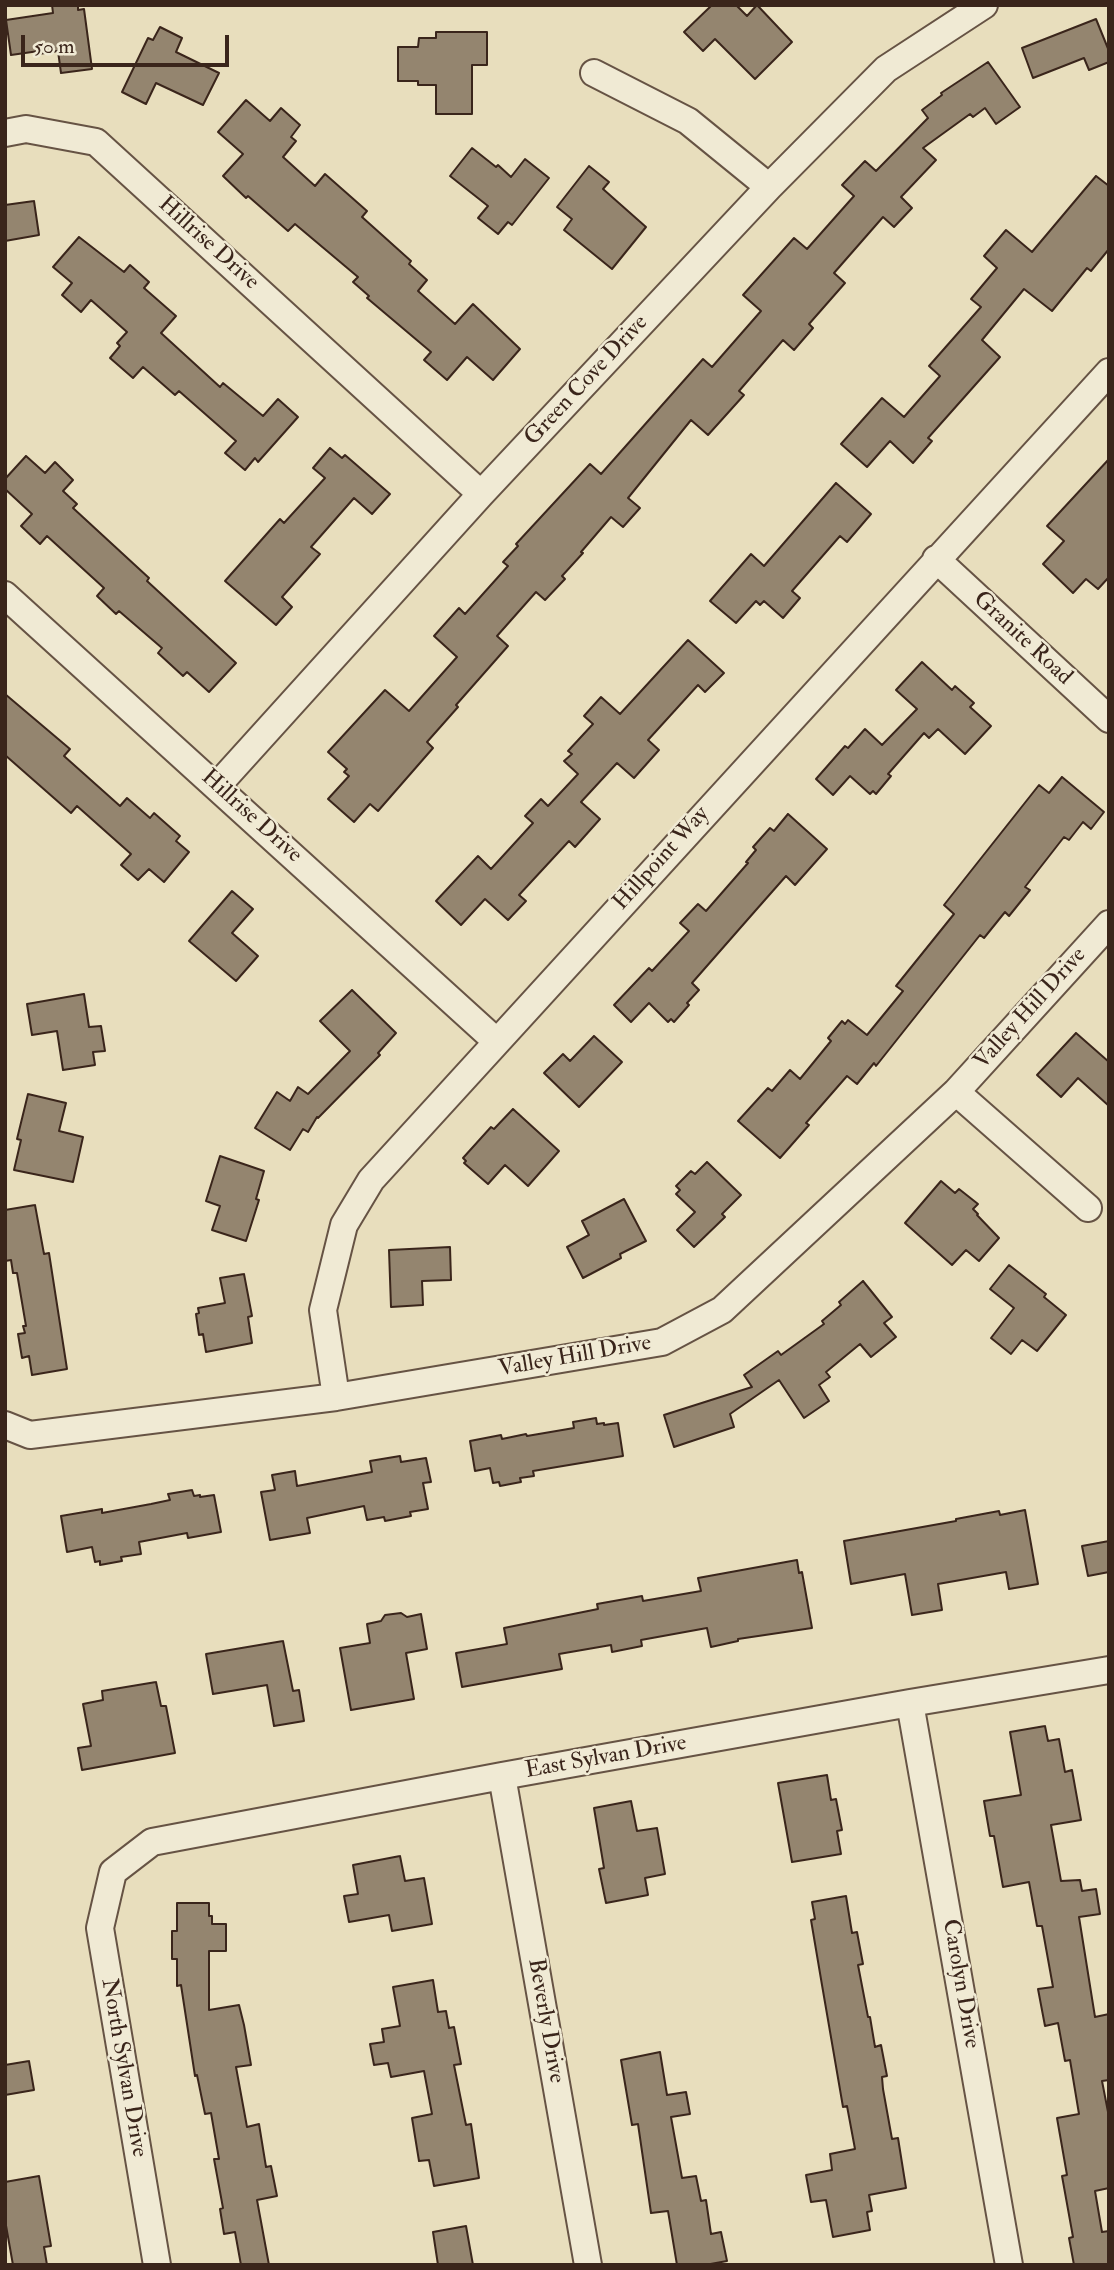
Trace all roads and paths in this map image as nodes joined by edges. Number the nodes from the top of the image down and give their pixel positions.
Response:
1 (984, 5) edge
2 (594, 73) dead end
3 (5, 133) edge
4 (769, 187) junction
5 (1109, 372) edge
6 (481, 494) junction
7 (936, 559) junction
8 (5, 595) edge
9 (1109, 719) edge
10 (217, 786) junction
11 (1109, 925) edge
12 (496, 1041) junction
13 (956, 1092) junction
14 (1088, 1208) dead end
15 (336, 1397) junction
16 (5, 1425) edge
17 (1109, 1670) edge
18 (911, 1703) junction
19 (502, 1776) junction
20 (113, 1872) joint
21 (157, 2265) edge
22 (588, 2265) edge
23 (1009, 2265) edge

1 - 4 street, Green Cove Drive
2 - 4 street
3 - 6 street, Hillrise Drive
4 - 6 street, Green Cove Drive
5 - 7 street, Hillpoint Way
6 - 10 street, Green Cove Drive
7 - 9 street, Granite Road
7 - 12 street, Hillpoint Way
8 - 10 street, Hillrise Drive
10 - 12 street, Hillrise Drive
11 - 13 street, Valley Hill Drive
12 - 15 street, Hillpoint Way
13 - 14 street
13 - 15 street, Valley Hill Drive
15 - 16 street, Valley Hill Drive
17 - 18 street, East Sylvan Drive
18 - 19 street, East Sylvan Drive
18 - 23 street, Carolyn Drive
19 - 20 street, East Sylvan Drive
19 - 22 street, Beverly Drive
20 - 21 street, North Sylvan Drive

